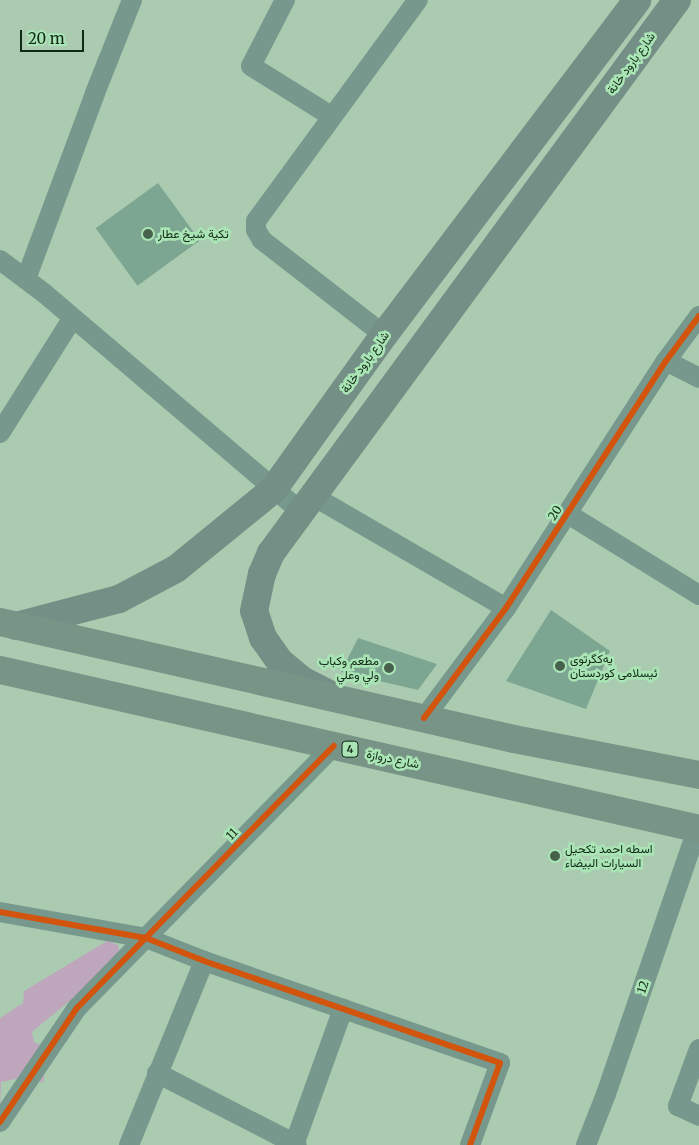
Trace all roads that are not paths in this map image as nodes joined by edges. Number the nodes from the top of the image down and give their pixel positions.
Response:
1 (132, 0) edge
2 (285, 0) edge
3 (418, 0) edge
4 (637, 0) edge
5 (677, 0) edge
6 (331, 116) junction
7 (0, 260) edge
8 (26, 279) junction
9 (699, 316) edge
10 (72, 319) junction
11 (384, 335) junction
12 (666, 361) junction
13 (699, 378) edge
14 (0, 433) edge
15 (273, 490) junction
16 (307, 504) junction
17 (568, 514) junction
18 (699, 595) edge
19 (506, 608) junction
20 (8, 624) edge
21 (0, 670) edge
22 (339, 700) junction
23 (424, 718) junction
24 (334, 746) junction
25 (699, 775) edge
26 (698, 829) edge
27 (0, 912) edge
28 (146, 938) junction
29 (204, 961) junction
30 (343, 1009) junction
31 (699, 1049) edge
32 (157, 1073) junction
33 (699, 1116) edge
34 (0, 1122) edge
35 (129, 1145) edge
36 (296, 1145) edge
37 (470, 1145) edge
38 (586, 1145) edge

1 - 8 street
2 - 6 street
3 - 6 street
4 - 11 main road, شارع بارود خانة
5 - 16 main road, شارع بارود خانة
6 - 11 street
7 - 8 street
8 - 10 street
9 - 12 street, 20
10 - 14 street
10 - 15 street
11 - 15 main road, شارع بارود خانة
12 - 13 street
12 - 17 street, 20
15 - 16 street
15 - 20 main road, شارع بارود خانة
16 - 19 street
16 - 22 main road, شارع بارود خانة
17 - 18 street
17 - 19 street, 20
19 - 23 street, 20
20 - 22 main road
21 - 24 main road, شارع دروازة / 4
22 - 23 main road
23 - 25 main road
24 - 26 main road, شارع دروازة / 4
24 - 28 street, 11
26 - 38 street, 12
27 - 28 street
28 - 29 street
28 - 34 street, 11
29 - 30 street
29 - 32 street
30 - 36 street
30 - 37 street
31 - 33 street
32 - 35 street
32 - 36 street

